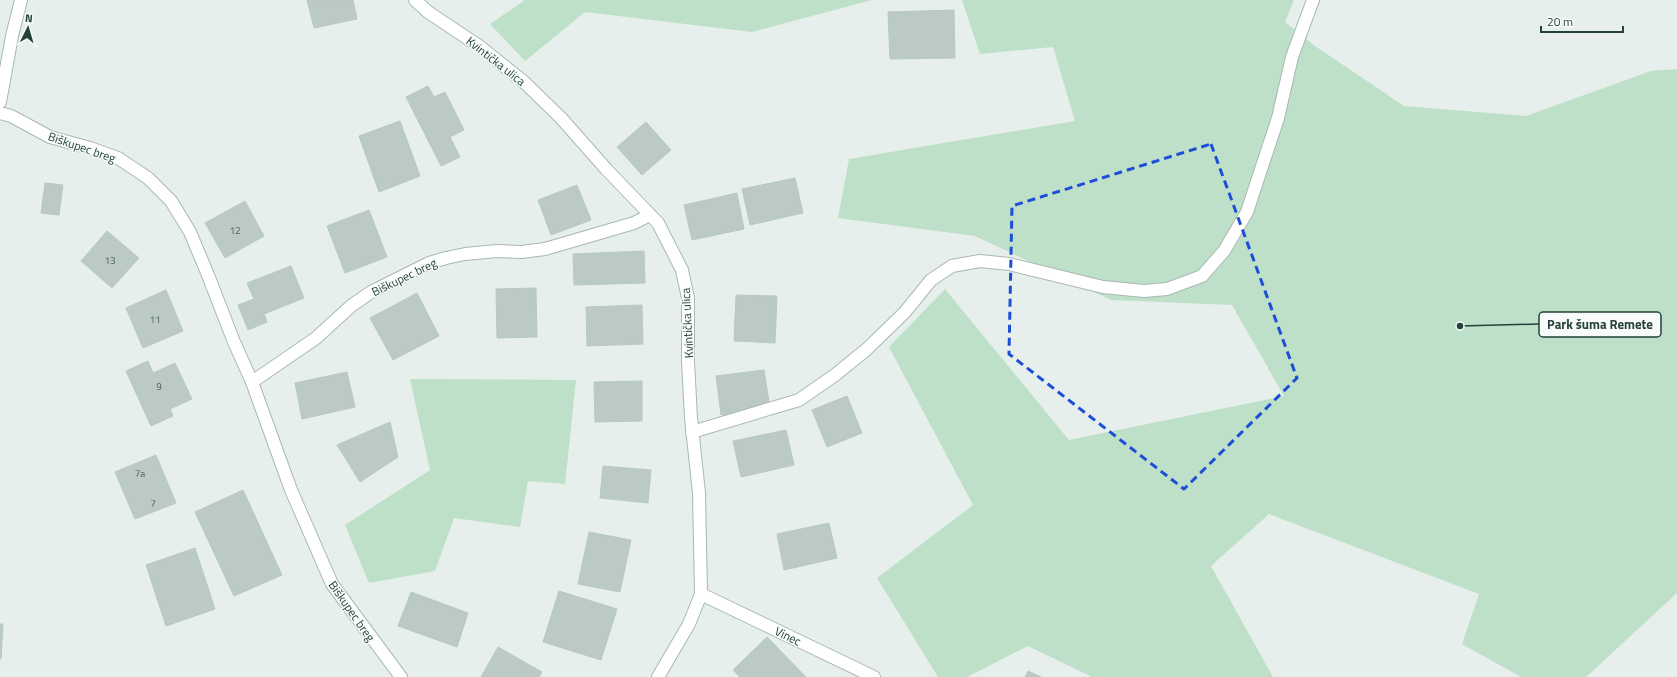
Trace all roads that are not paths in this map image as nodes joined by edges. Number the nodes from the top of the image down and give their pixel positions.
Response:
1 (21, 0) edge
2 (414, 0) edge
3 (1313, 0) edge
4 (0, 102) edge
5 (0, 113) edge
6 (650, 215) junction
7 (252, 382) junction
8 (692, 432) junction
9 (701, 594) junction
10 (401, 677) edge
11 (658, 677) edge
12 (874, 677) edge

1 - 4 street
2 - 6 street, Kvintička ulica
3 - 8 street
5 - 7 street, Biškupec breg
6 - 7 street, Biškupec breg
6 - 8 street, Kvintička ulica
7 - 10 street, Biškupec breg
8 - 9 street, Kvintička ulica
9 - 11 street, Kvintička ulica
9 - 12 street, Vinec

